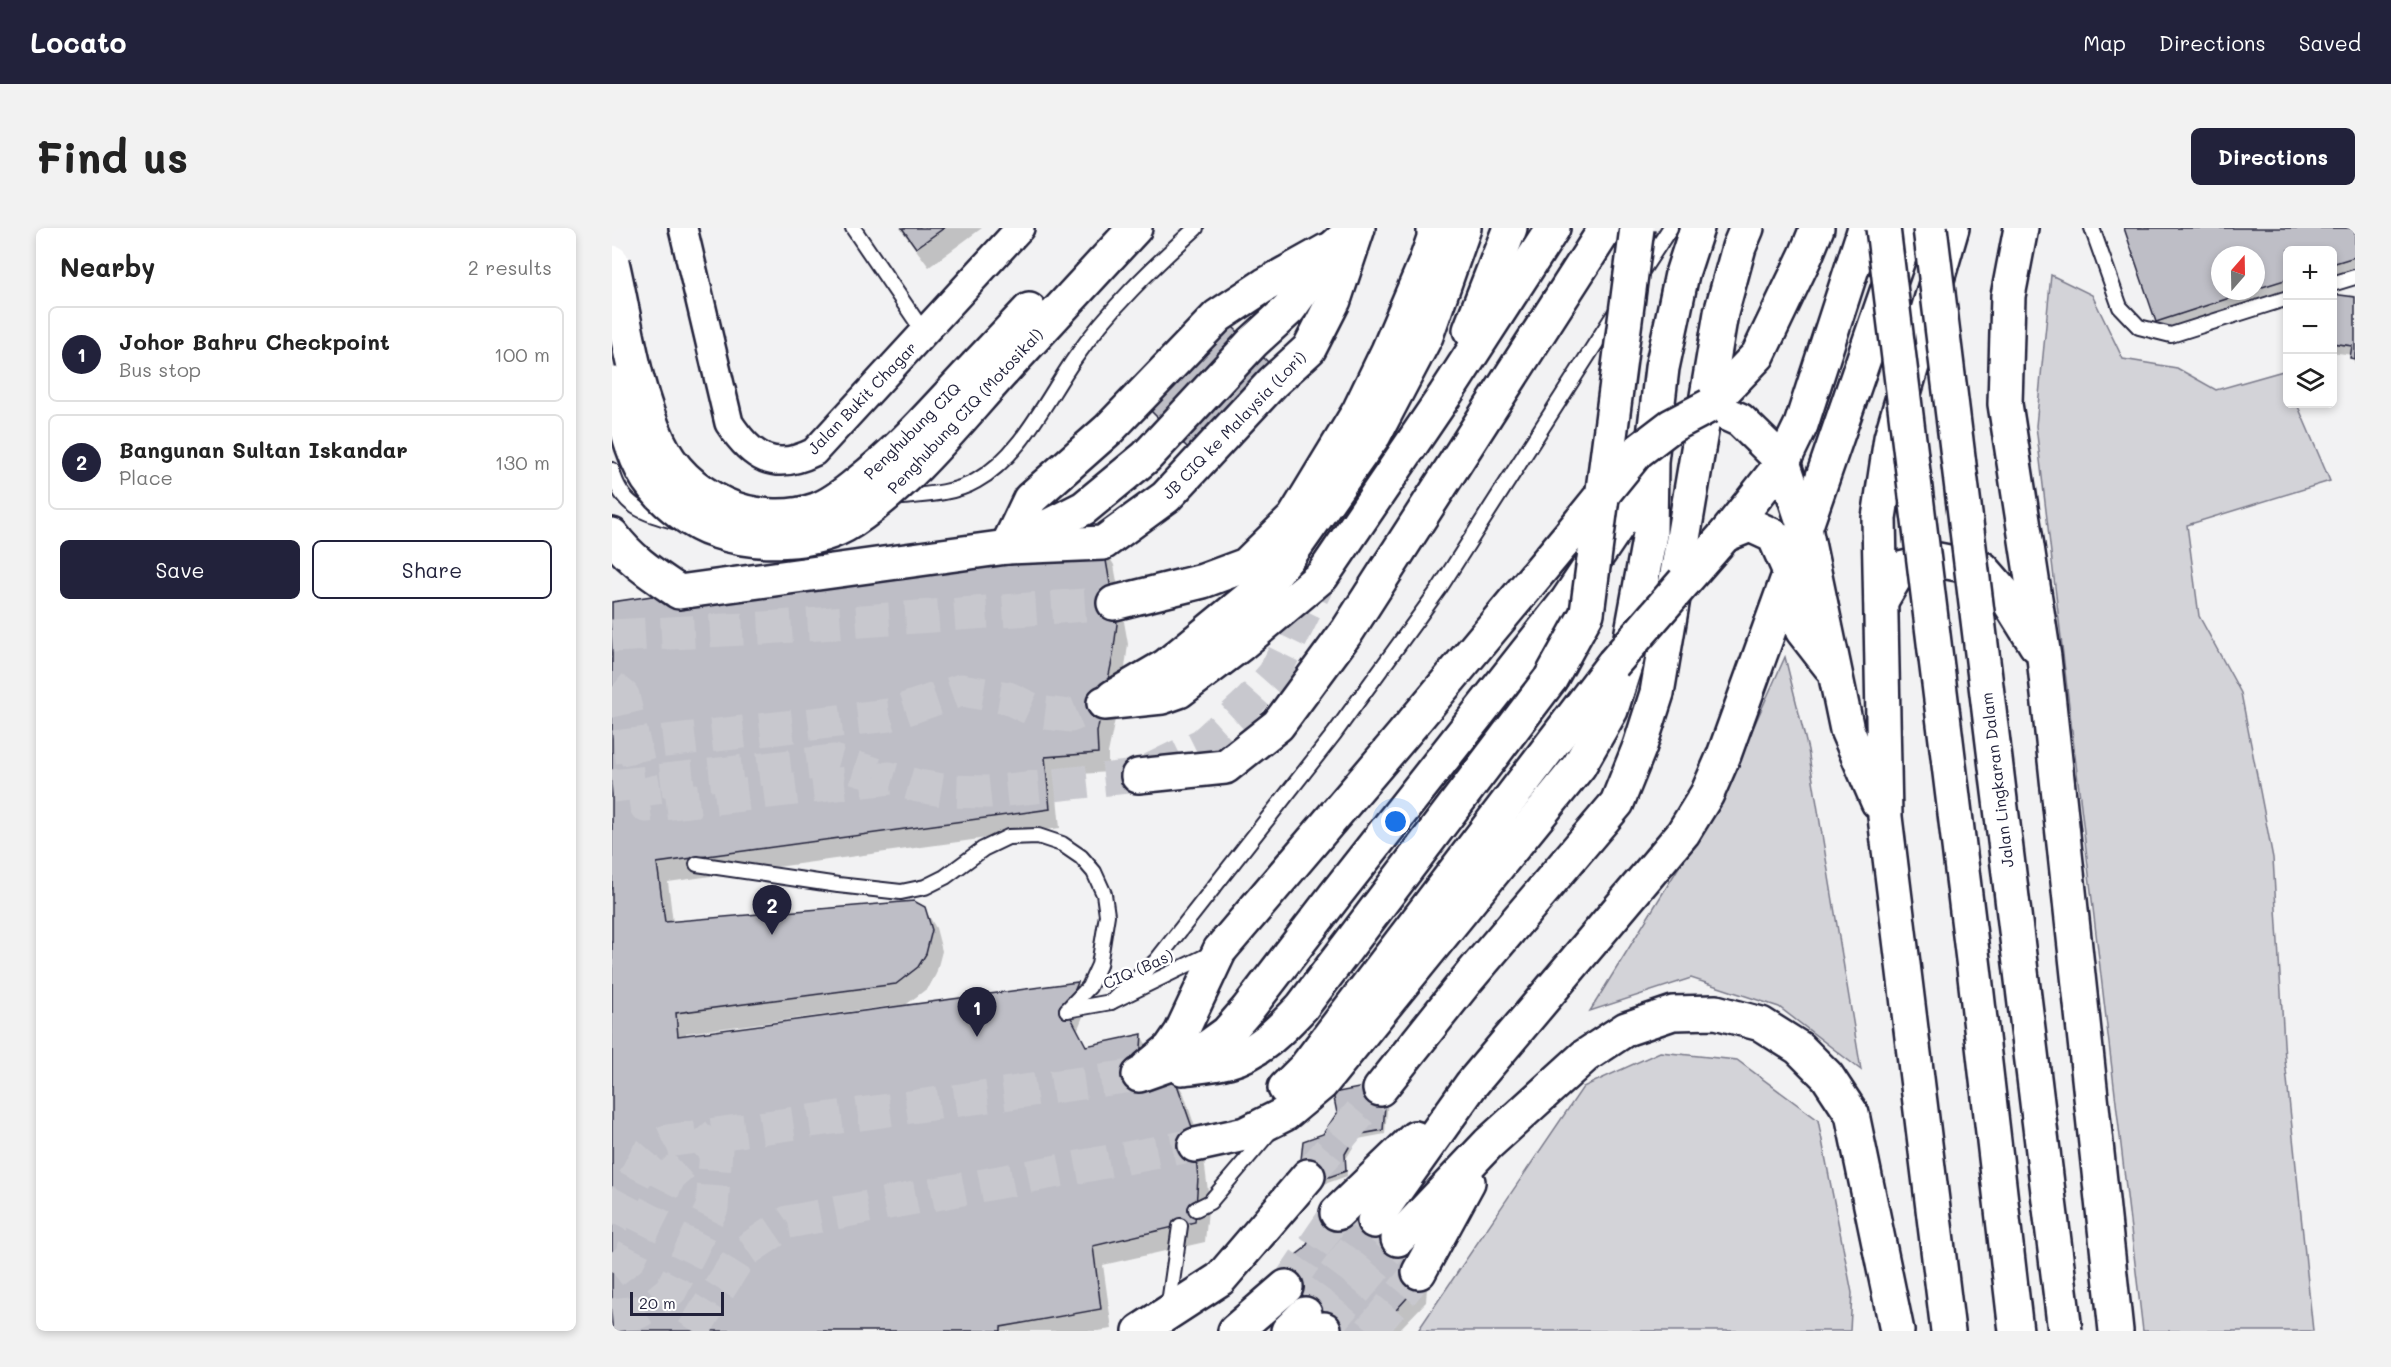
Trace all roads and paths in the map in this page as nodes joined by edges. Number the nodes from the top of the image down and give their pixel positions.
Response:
1 (683, 228) edge
2 (854, 228) edge
3 (1020, 228) edge
4 (1107, 228) edge
5 (1135, 228) edge
6 (1196, 228) edge
7 (1434, 228) edge
8 (1464, 228) edge
9 (1553, 228) edge
10 (1606, 228) edge
11 (1638, 228) edge
12 (1670, 228) edge
13 (1697, 228) edge
14 (1747, 228) edge
15 (1817, 228) edge
16 (1864, 228) edge
17 (1884, 228) edge
18 (1909, 228) edge
19 (1930, 228) edge
20 (1952, 228) edge
21 (2021, 228) edge
22 (2092, 228) edge
23 (1509, 231) edge
24 (1349, 234) edge
25 (612, 262) edge
26 (2355, 277) edge
27 (2337, 282) edge
28 (2283, 300) edge
29 (925, 334) junction
30 (612, 368) edge
31 (990, 368) junction
32 (1445, 396) junction
33 (1709, 406) junction
34 (1651, 461) junction
35 (1783, 462) junction
36 (612, 471) edge
37 (1805, 528) junction
38 (1725, 535) junction
39 (612, 536) edge
40 (1007, 547) junction
41 (1280, 550) junction
42 (1790, 572) junction
43 (1881, 601) junction
44 (1114, 603) tunnel mouth
45 (2044, 657) junction
46 (1835, 673) junction
47 (1138, 777) dead end
48 (1885, 817) junction
49 (697, 864) dead end
50 (1220, 950) junction
51 (1111, 1002) junction
52 (1139, 1075) junction
53 (1471, 1085) junction
54 (1380, 1089) tunnel mouth
55 (1285, 1114) junction
56 (1488, 1144) junction
57 (1308, 1176) tunnel mouth
58 (1196, 1209) dead end
59 (1337, 1213) tunnel mouth
60 (1180, 1226) dead end
61 (1419, 1272) tunnel mouth
62 (1286, 1287) tunnel mouth
63 (1168, 1313) junction
64 (1140, 1331) edge
65 (1235, 1331) edge
66 (1897, 1331) edge
67 (1948, 1331) edge
68 (2016, 1331) edge
69 (2065, 1331) edge
70 (2116, 1331) edge

1 - 29 street, Jalan Bukit Chagar
2 - 29 lane
3 - 29 street, Jalan Bukit Chagar
4 - 31 main road, Penghubung CIQ
5 - 31 main road, Penghubung CIQ (Motosikal)
6 - 36 lane
7 - 41 main road
8 - 41 main road
9 - 32 main road
10 - 47 main road
11 - 52 main road, bridge
12 - 51 lane
13 - 34 main road
14 - 54 main road
15 - 33 main road
16 - 35 main road
17 - 68 main road, bridge
18 - 37 main road
19 - 69 main road, Jalan Lingkaran Dalam, bridge
20 - 43 main road
21 - 45 main road
22 - 28 lane
23 - 32 main road
24 - 40 main road, JB CIQ ke Malaysia (Lori)
24 - 40 main road
24 - 40 main road, JB CIQ ke Malaysia (Lori)
25 - 31 main road, Penghubung CIQ, bridge
26 - 27 lane
30 - 31 main road, Penghubung CIQ (Motosikal), bridge
32 - 41 main road
33 - 35 main road
33 - 50 main road, bridge
34 - 52 main road
34 - 55 main road
35 - 37 main road
35 - 38 main road
37 - 42 main road
37 - 46 main road
38 - 42 main road
38 - 55 main road, bridge
39 - 40 main road, JB CIQ ke Malaysia (Lori)
41 - 44 main road
42 - 46 main road
42 - 53 main road
43 - 45 main road
43 - 48 main road
45 - 70 main road
46 - 48 main road
48 - 67 main road
49 - 51 lane, CIQ (Bas)
50 - 51 lane, CIQ (Bas)
50 - 52 main road
53 - 56 main road
53 - 59 main road
55 - 58 lane
56 - 61 main road
56 - 66 main road
57 - 63 main road
60 - 63 lane
62 - 65 main road
63 - 64 main road

